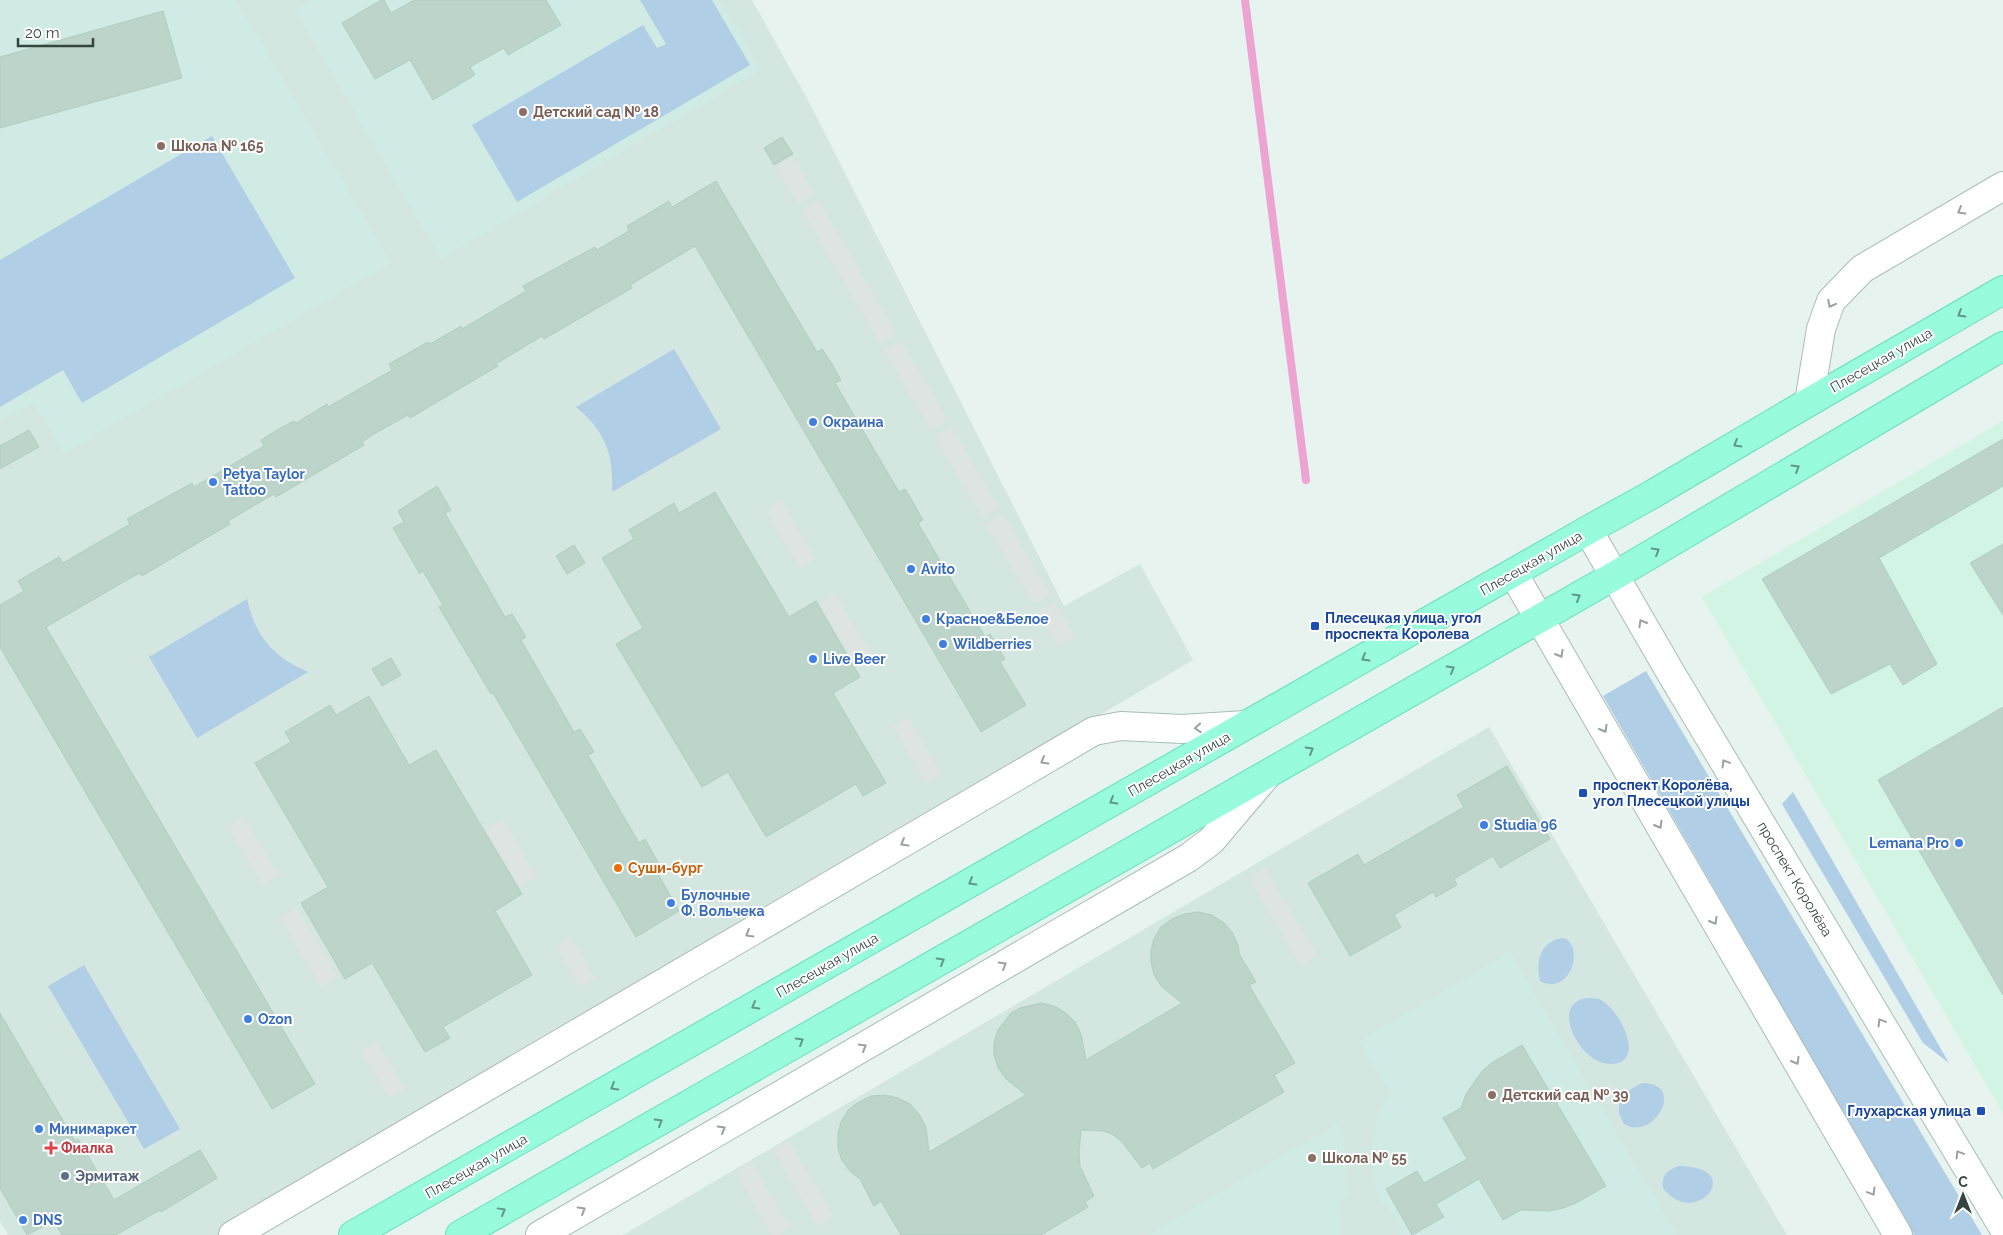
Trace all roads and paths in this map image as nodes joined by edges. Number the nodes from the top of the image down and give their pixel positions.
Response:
1 (2003, 186) edge
2 (2003, 290) edge
3 (2003, 346) edge
4 (2003, 360) edge
5 (1958, 372) junction
6 (1809, 402) junction
7 (1588, 530) junction
8 (1514, 573) junction
9 (1614, 576) junction
10 (1540, 619) junction
11 (1246, 725) junction
12 (1268, 774) junction
13 (2003, 1227) edge
14 (233, 1235) edge
15 (354, 1235) edge
16 (460, 1235) edge
17 (540, 1235) edge
18 (1898, 1235) edge

1 -> 6 street
2 -> 6 main road, Плесецкая улица
3 - 5 main road
4 - 5 street
9 -> 5 main road
6 -> 7 main road, Плесецкая улица
7 - 8 main road, Плесецкая улица
7 - 9 street, проспект Королёва
8 - 10 street
8 -> 11 main road, Плесецкая улица
10 -> 9 main road
13 -> 9 street, проспект Королёва
12 -> 10 main road
10 -> 18 street
11 -> 14 street
11 -> 15 main road, Плесецкая улица
16 -> 12 main road
17 -> 12 street

